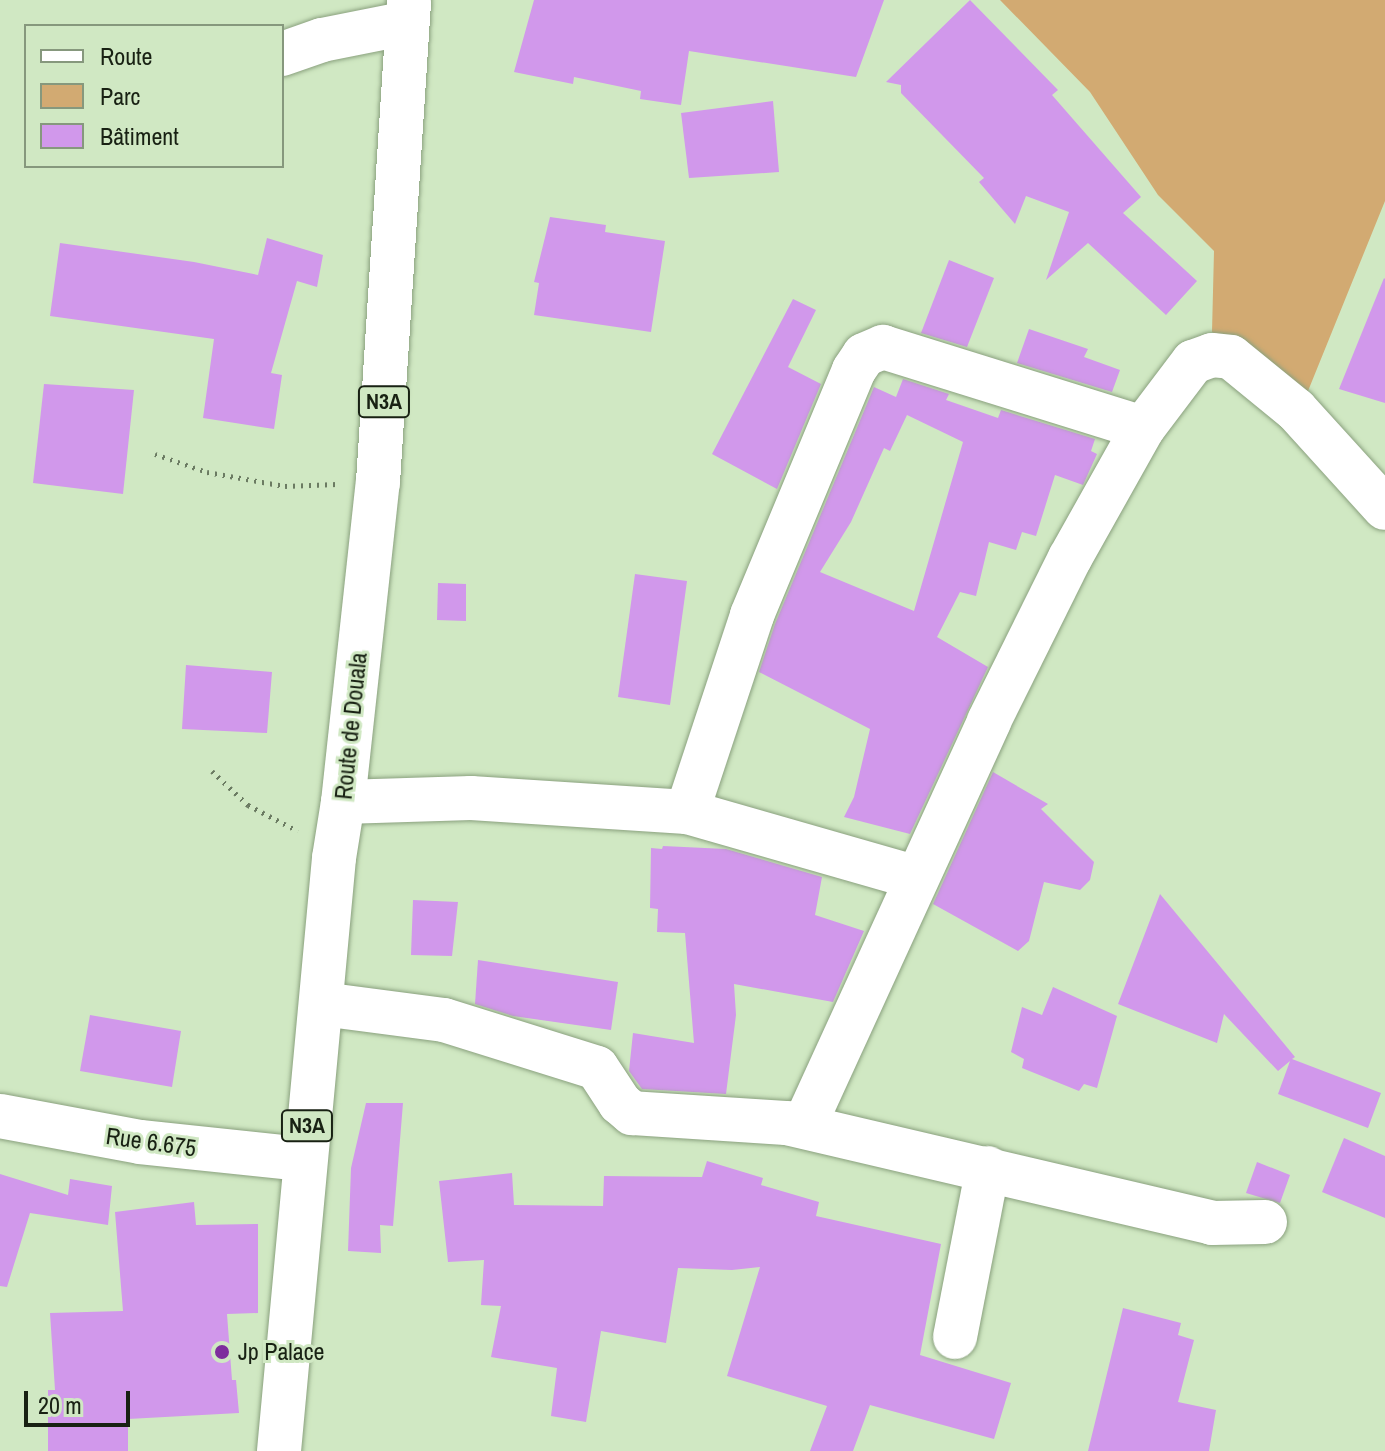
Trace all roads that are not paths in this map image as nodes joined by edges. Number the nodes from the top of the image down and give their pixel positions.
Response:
1 (408, 12) edge
2 (284, 53) edge
3 (1143, 428) junction
4 (1385, 508) edge
5 (343, 802) junction
6 (687, 812) junction
7 (917, 878) junction
8 (322, 1004) junction
9 (0, 1116) edge
10 (804, 1126) junction
11 (303, 1159) junction
12 (988, 1168) junction
13 (1265, 1222) dead end
14 (955, 1337) dead end
15 (279, 1451) edge

1 - 2 main road
1 - 5 main road, Route de Douala / N3A
3 - 4 main road
3 - 6 main road
3 - 7 main road
5 - 6 main road
5 - 8 main road, Route de Douala / N3A
6 - 7 main road
7 - 10 main road
8 - 10 main road
8 - 11 main road, Route de Douala / N3A
9 - 11 main road, Rue 6.675
10 - 12 main road
11 - 15 main road, Route de Douala / N3A
12 - 13 main road
12 - 14 main road

